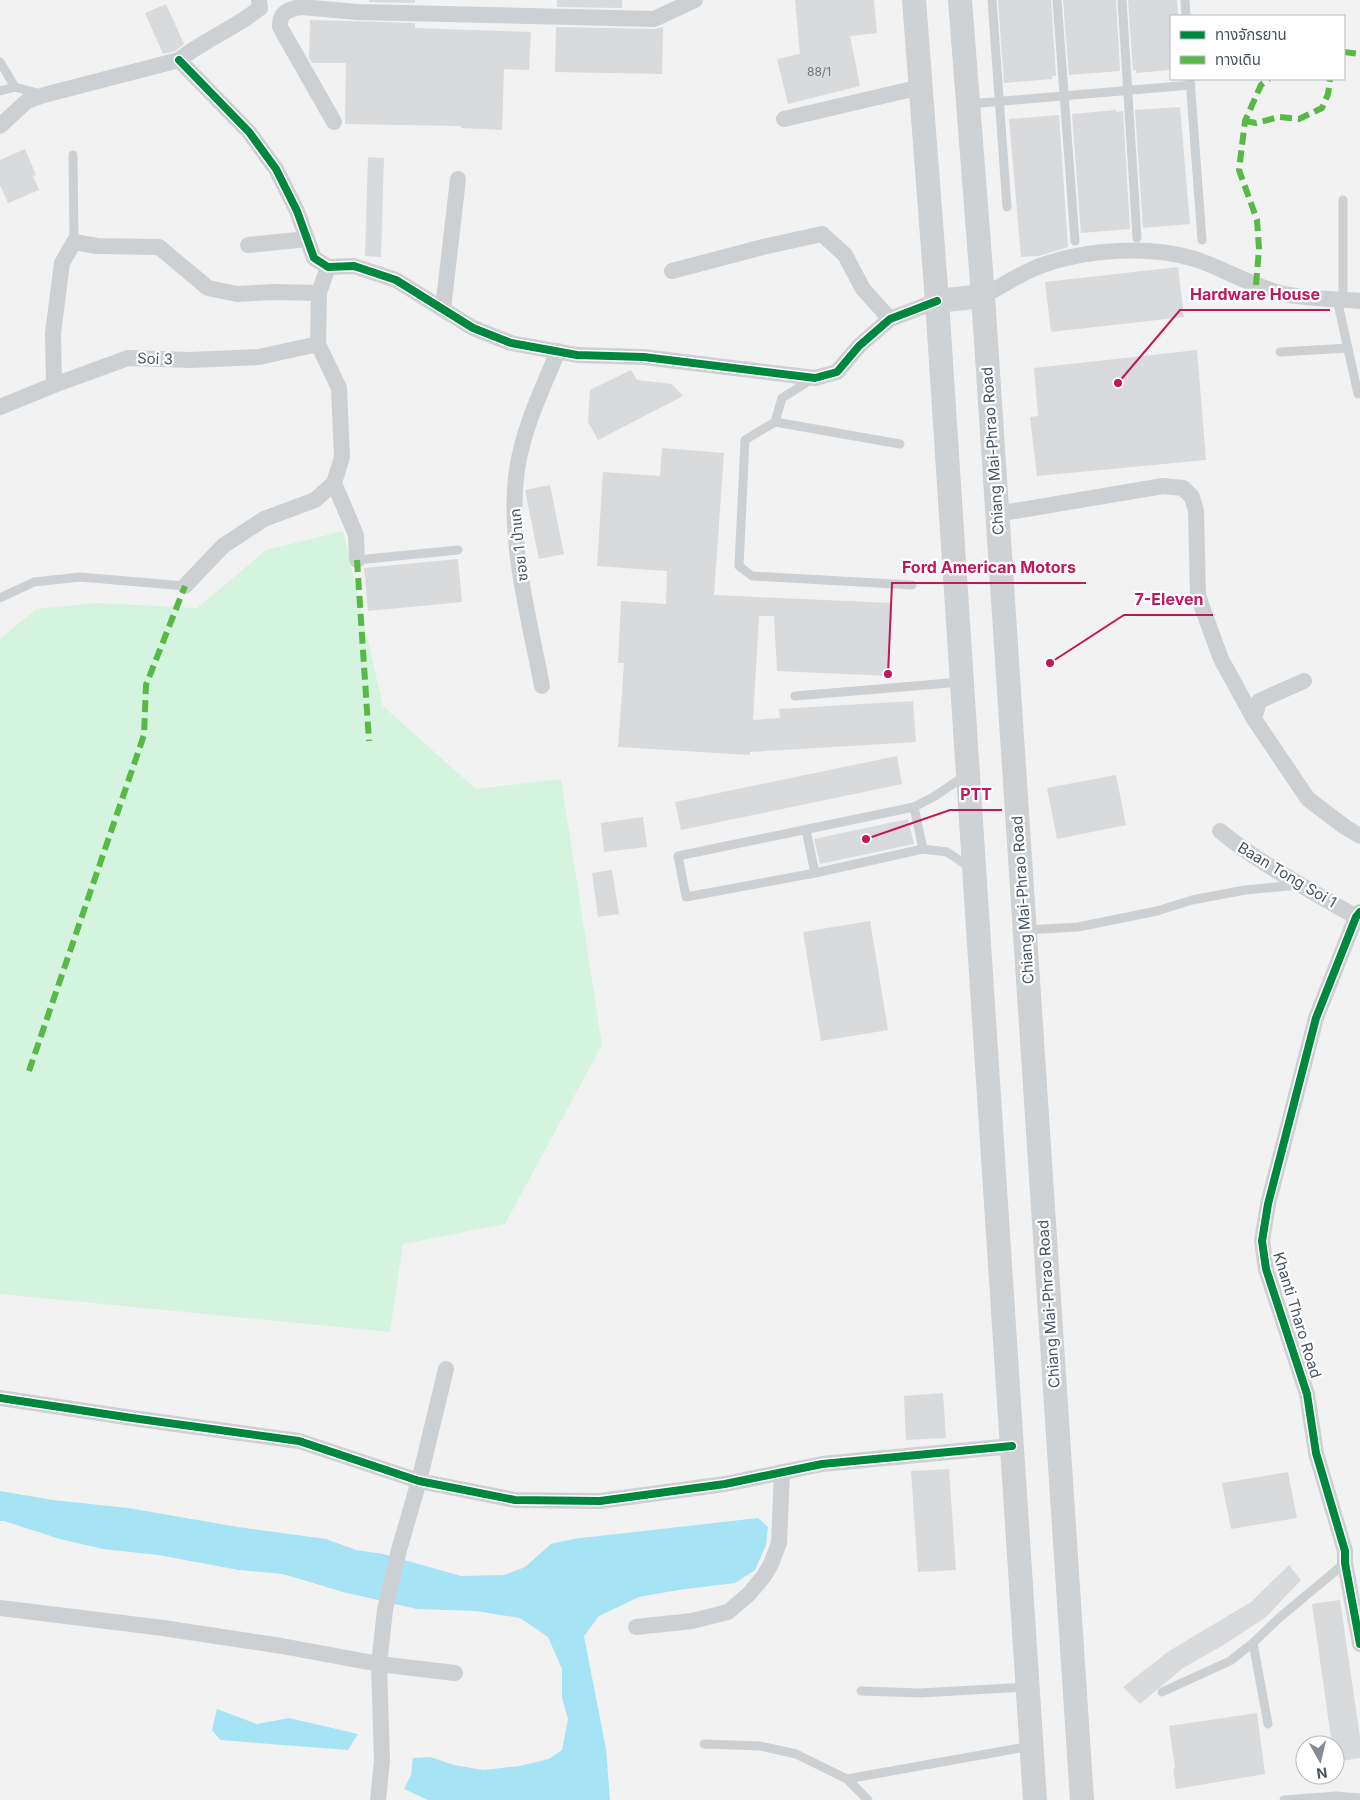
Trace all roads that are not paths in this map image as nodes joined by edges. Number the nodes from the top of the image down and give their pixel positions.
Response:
1 (260, 0) edge
2 (695, 0) edge
3 (914, 0) edge
4 (960, 0) edge
5 (992, 0) edge
6 (1057, 0) edge
7 (1122, 0) edge
8 (1184, 0) edge
9 (358, 6) edge
10 (490, 7) edge
11 (1186, 15) edge
12 (179, 60) junction
13 (0, 62) edge
14 (1190, 82) edge
15 (15, 87) junction
16 (921, 87) junction
17 (1128, 90) junction
18 (0, 91) edge
19 (44, 95) junction
20 (1064, 96) junction
21 (999, 102) junction
22 (968, 104) junction
23 (784, 119) dead end
24 (334, 122) dead end
25 (0, 126) edge
26 (72, 155) dead end
27 (458, 179) dead end
28 (1343, 200) dead end
29 (1007, 207) dead end
30 (1137, 238) dead end
31 (307, 239) junction
32 (1202, 240) dead end
33 (74, 242) junction
34 (1075, 242) dead end
35 (248, 245) dead end
36 (328, 267) junction
37 (672, 271) dead end
38 (319, 293) junction
39 (983, 296) junction
40 (1340, 299) junction
41 (937, 301) junction
42 (1360, 301) edge
43 (443, 309) junction
44 (890, 319) junction
45 (318, 344) junction
46 (1348, 348) junction
47 (558, 351) junction
48 (1280, 352) dead end
49 (815, 378) junction
50 (54, 385) junction
51 (1358, 394) dead end
52 (0, 407) edge
53 (775, 422) junction
54 (900, 444) dead end
55 (334, 483) junction
56 (997, 514) junction
57 (458, 550) dead end
58 (357, 560) joint
59 (912, 585) dead end
60 (185, 586) joint
61 (0, 598) edge
62 (1304, 680) dead end
63 (962, 682) junction
64 (542, 686) dead end
65 (795, 696) dead end
66 (1254, 720) junction
67 (968, 774) junction
68 (914, 808) junction
69 (806, 830) junction
70 (1220, 832) dead end
71 (1360, 836) edge
72 (923, 849) junction
73 (973, 870) junction
74 (815, 872) junction
75 (1300, 885) junction
76 (1359, 915) edge
77 (1025, 930) junction
78 (446, 1369) dead end
79 (0, 1398) edge
80 (1012, 1446) junction
81 (782, 1472) junction
82 (419, 1481) junction
83 (1345, 1563) junction
84 (0, 1608) edge
85 (636, 1627) dead end
86 (1253, 1643) junction
87 (1360, 1644) edge
88 (378, 1664) junction
89 (455, 1673) dead end
90 (1028, 1687) junction
91 (861, 1691) dead end
92 (1162, 1692) dead end
93 (1268, 1724) dead end
94 (704, 1744) dead end
95 (1032, 1746) junction
96 (847, 1780) junction
97 (1360, 1798) edge
98 (378, 1800) edge
99 (868, 1800) edge
100 (1035, 1800) edge
101 (1082, 1800) edge
102 (1284, 1800) edge

1 - 12 street
2 - 10 street
3 - 16 main road
4 - 22 main road, Chiang Mai-Phrao Road
5 - 21 lane
6 - 20 lane
7 - 17 lane
8 - 11 lane
9 - 10 street
9 - 24 street
12 - 19 street
12 - 31 street
13 - 15 lane
14 - 17 lane
14 - 32 lane
15 - 18 lane
15 - 19 lane
16 - 23 street
16 - 41 main road
17 - 20 lane
17 - 30 lane
19 - 25 street
20 - 21 lane
20 - 34 lane
21 - 22 lane
21 - 29 lane
22 - 39 main road, Chiang Mai-Phrao Road
26 - 33 lane
27 - 43 street
28 - 40 lane
31 - 35 street
31 - 36 street
33 - 38 street
33 - 50 street
36 - 38 street
36 - 43 street
37 - 44 street
38 - 45 street
39 - 40 street
39 - 41 main road
39 - 56 main road, Chiang Mai-Phrao Road
40 - 42 street
40 - 46 lane
41 - 44 street
41 - 63 main road
43 - 47 street
44 - 49 street
45 - 50 street, Soi 3
45 - 55 street
46 - 48 lane
46 - 51 lane
47 - 49 street
47 - 64 street, ซอย 1 ป่าแก
49 - 53 lane
50 - 52 street, Soi 3
53 - 54 lane
53 - 59 lane
55 - 58 street
55 - 60 street
56 - 66 street
56 - 77 main road, Chiang Mai-Phrao Road
57 - 58 lane
60 - 61 lane
62 - 66 street
63 - 65 lane
63 - 67 main road
66 - 71 street
67 - 68 lane
67 - 73 main road
68 - 69 lane
68 - 72 lane
69 - 74 lane
69 - 74 lane
70 - 75 street, Baan Tong Soi 1
72 - 73 lane
72 - 74 lane
73 - 80 main road
75 - 76 street, Baan Tong Soi 1
75 - 77 lane
76 - 83 street, Khanti Tharo Road
77 - 101 main road, Chiang Mai-Phrao Road
78 - 82 street
79 - 82 street
80 - 81 street
80 - 90 main road
81 - 82 street
81 - 85 street
82 - 88 street
83 - 86 lane
83 - 87 street, Khanti Tharo Road
84 - 88 street
86 - 92 lane
86 - 93 lane
88 - 89 street
88 - 98 street
90 - 91 lane
90 - 95 main road
94 - 96 lane
95 - 96 lane
95 - 100 main road
96 - 99 lane
97 - 102 lane

